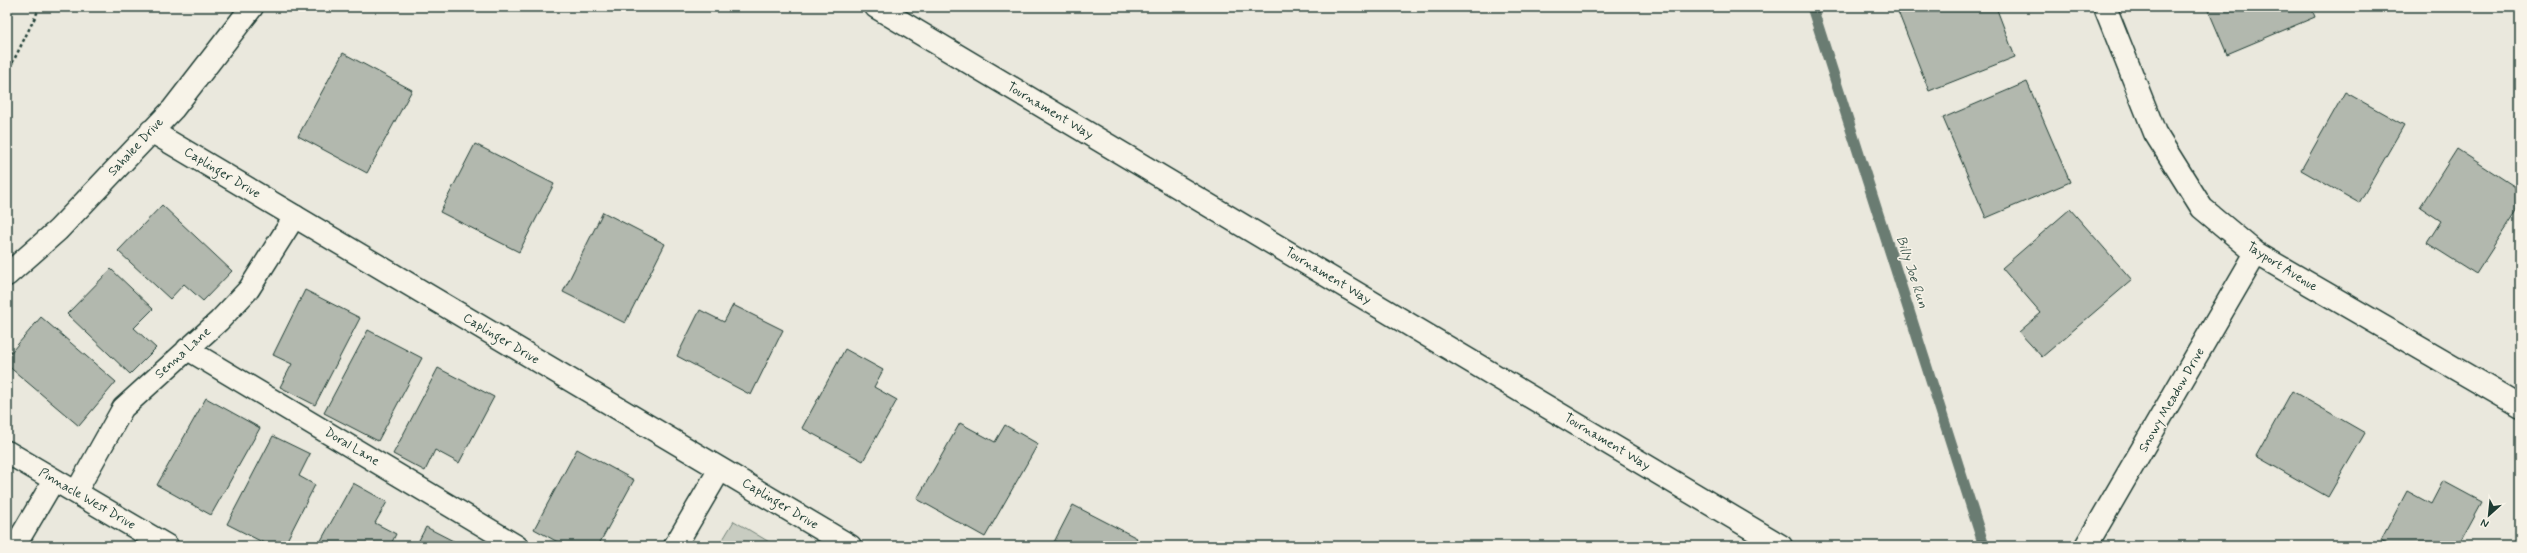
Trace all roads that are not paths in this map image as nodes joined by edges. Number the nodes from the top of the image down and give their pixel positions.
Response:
1 (252, 7) edge
2 (876, 7) edge
3 (2105, 7) edge
4 (151, 131) junction
5 (294, 216) junction
6 (2256, 253) junction
7 (7, 275) edge
8 (187, 349) junction
9 (2520, 406) edge
10 (7, 452) edge
11 (720, 469) junction
12 (54, 480) junction
13 (76, 492) junction
14 (15, 546) edge
15 (167, 546) edge
16 (517, 546) edge
17 (675, 546) edge
18 (850, 546) edge
19 (1781, 546) edge
20 (2086, 546) edge

1 - 4 street, Sahalee Drive
2 - 19 street, Tournament Way
3 - 6 street, Tayport Avenue
4 - 5 street, Caplinger Drive
4 - 7 street, Sahalee Drive
5 - 8 lane, Senna Lane
5 - 11 street, Caplinger Drive
6 - 9 street, Tayport Avenue
6 - 20 street, Snowy Meadow Drive
8 - 13 lane, Senna Lane
8 - 16 lane, Doral Lane
10 - 12 street, Pinnacle West Drive
11 - 17 street
11 - 18 street, Caplinger Drive
12 - 13 street, Pinnacle West Drive
12 - 14 lane
13 - 15 street, Pinnacle West Drive

